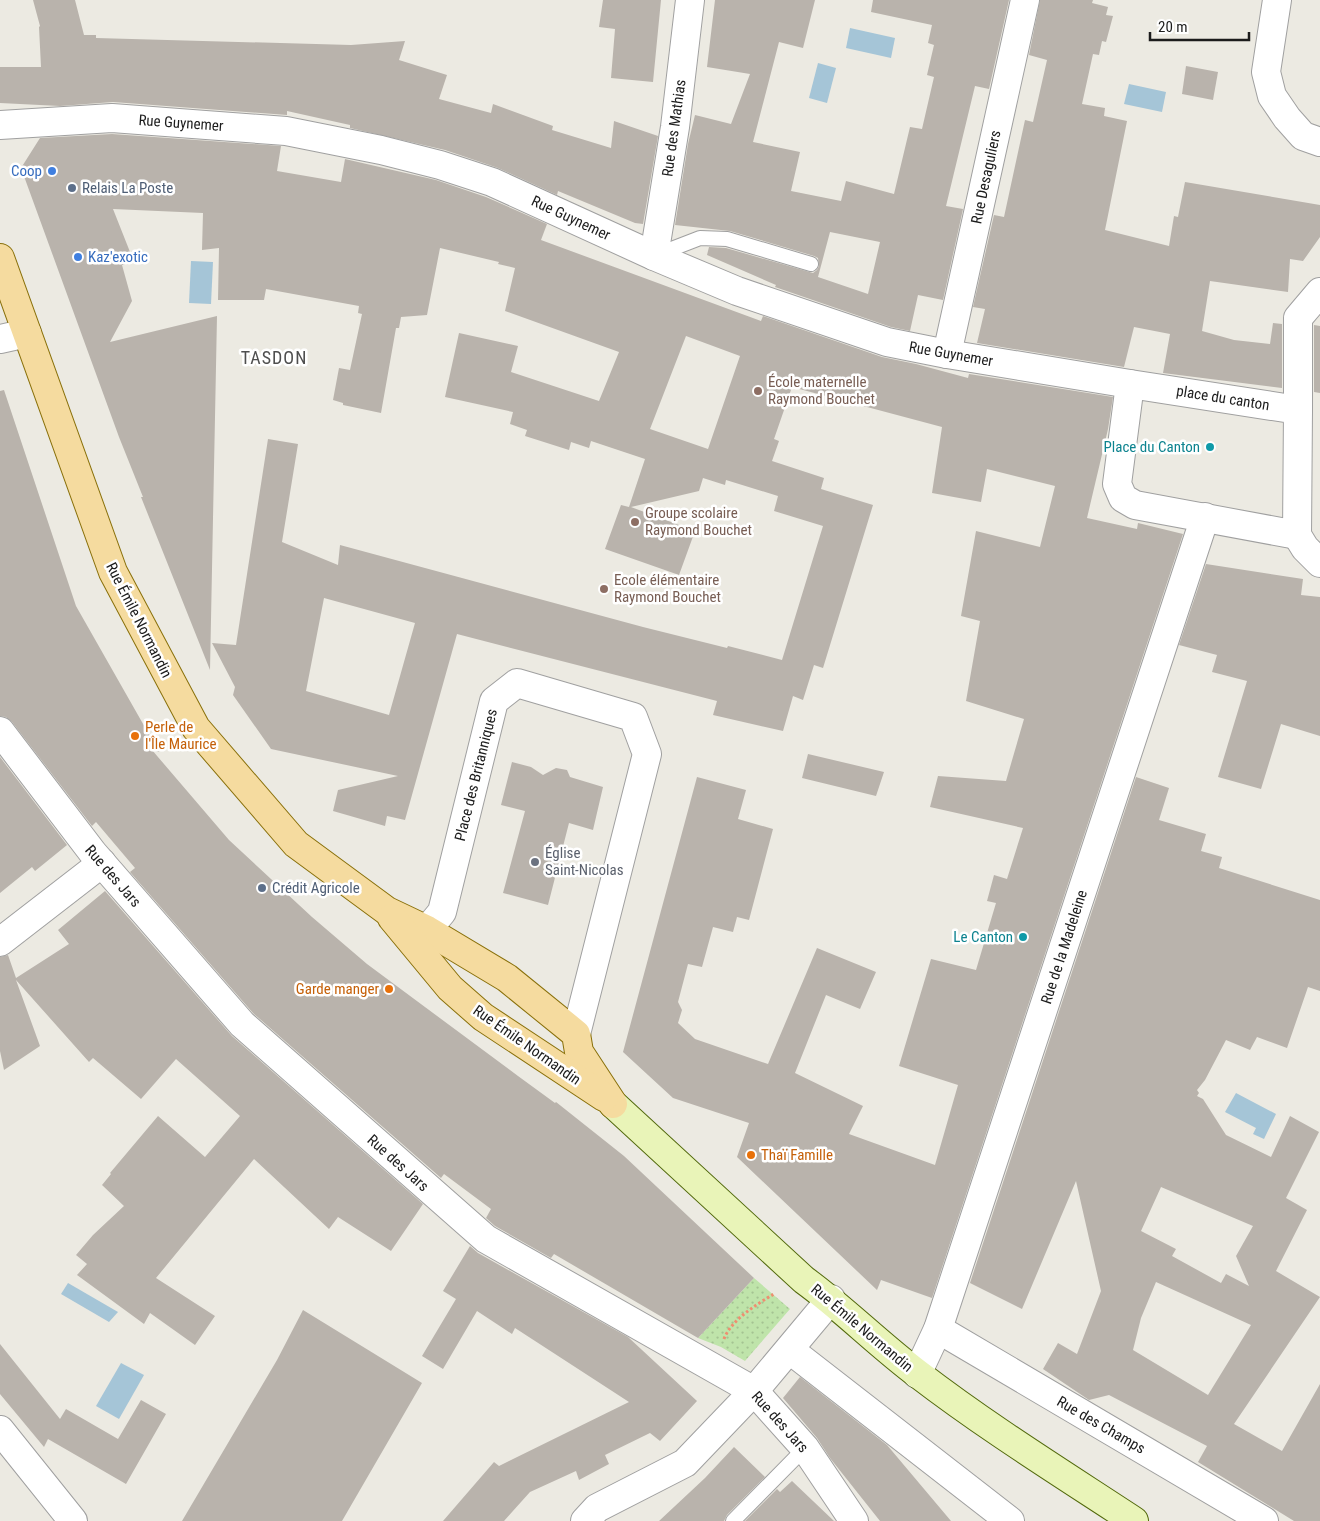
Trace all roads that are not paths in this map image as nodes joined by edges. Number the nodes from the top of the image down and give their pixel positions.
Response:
1 (690, 0) edge
2 (1025, 0) edge
3 (1277, 0) edge
4 (0, 124) edge
5 (1320, 142) edge
6 (654, 256) junction
7 (0, 258) edge
8 (811, 264) dead end
9 (1320, 292) edge
10 (28, 333) junction
11 (0, 339) edge
12 (948, 354) junction
13 (1130, 384) junction
14 (1298, 410) junction
15 (1205, 517) junction
16 (1297, 535) junction
17 (1320, 563) edge
18 (0, 731) edge
19 (102, 864) junction
20 (387, 911) junction
21 (428, 930) junction
22 (0, 942) edge
23 (576, 1034) junction
24 (614, 1104) junction
25 (831, 1299) junction
26 (938, 1330) junction
27 (790, 1350) junction
28 (917, 1374) junction
29 (754, 1391) junction
30 (0, 1430) edge
31 (805, 1448) junction
32 (73, 1521) edge
33 (585, 1521) edge
34 (733, 1521) edge
35 (854, 1521) edge
36 (1010, 1521) edge
37 (1134, 1521) edge
38 (1264, 1521) edge

1 - 6 street, Rue des Mathias
2 - 12 street, Rue Desaguliers
3 - 5 street
4 - 6 street, Rue Guynemer
6 - 8 lane
6 - 12 street, Rue Guynemer
7 - 10 main road, Rue Émile Normandin
9 - 14 street
10 - 11 street
10 - 20 main road, Rue Émile Normandin
12 - 13 street, Rue Guynemer
13 - 14 street, place du canton
13 - 15 street
14 - 16 street
15 - 16 street
15 - 26 street, Rue de la Madeleine
16 - 17 street
18 - 19 street, Rue des Jars
19 - 22 street
19 - 29 street, Rue des Jars
20 - 21 main road, Rue Émile Normandin
20 - 24 main road, Rue Émile Normandin
21 - 23 main road, Rue Émile Normandin
21 - 23 street, Place des Britanniques
23 - 24 main road, Rue Émile Normandin
24 - 25 main road, Rue Émile Normandin
25 - 27 street
25 - 28 main road, Rue Émile Normandin
26 - 28 street, Rue de la Madeleine
26 - 38 street, Rue des Champs
27 - 29 street
27 - 36 street
28 - 37 main road, Rue Émile Normandin
29 - 31 street, Rue des Jars
29 - 33 street
30 - 32 street
31 - 34 lane
31 - 35 street, Rue des Jars

